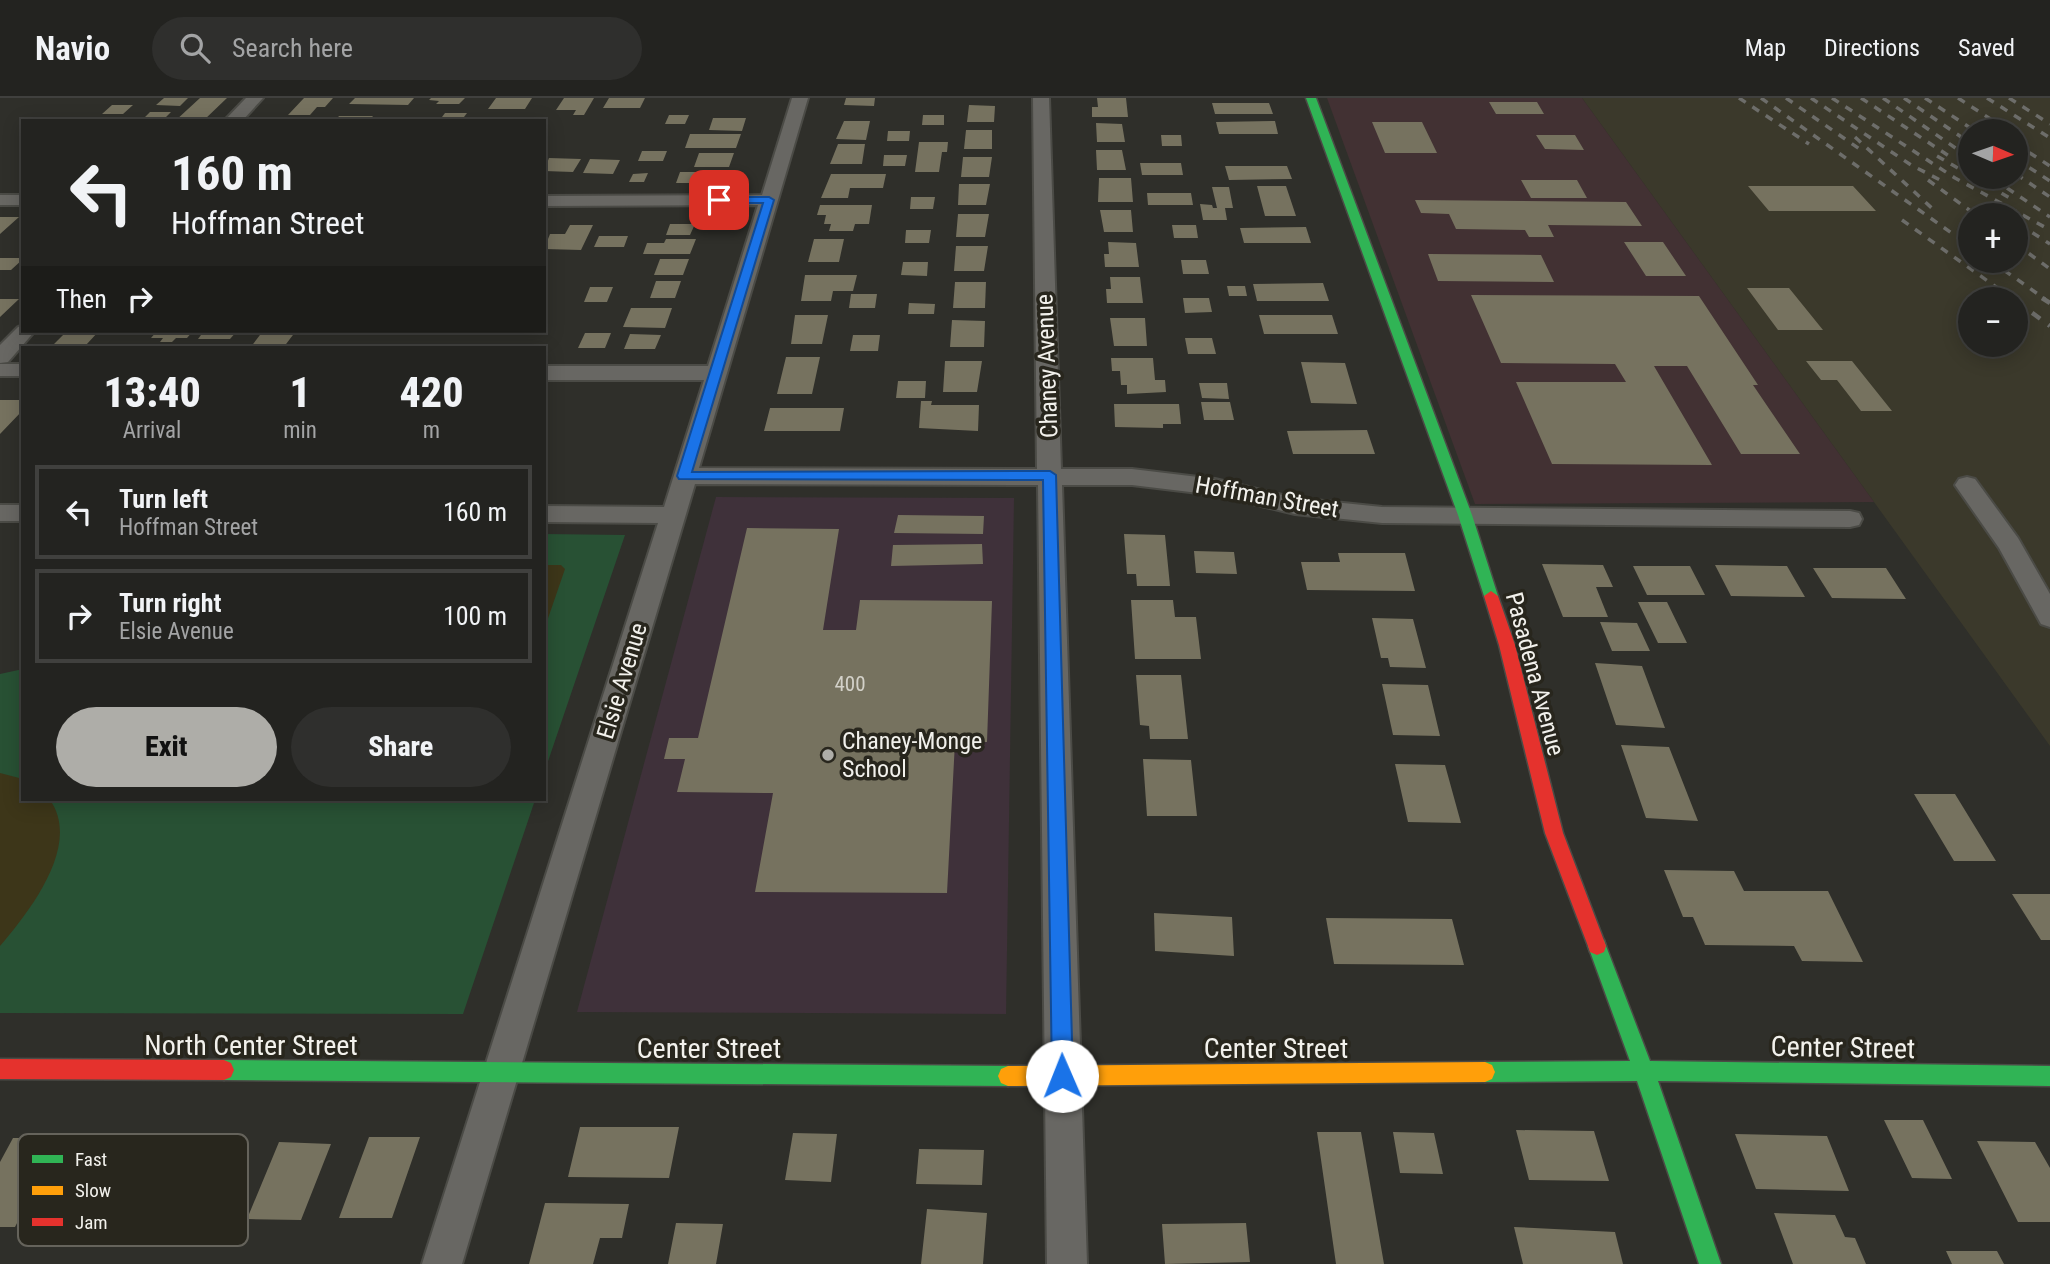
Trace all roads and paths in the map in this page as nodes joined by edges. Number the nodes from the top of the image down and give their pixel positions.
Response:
1 (255, 98) edge
2 (800, 98) edge
3 (1041, 98) edge
4 (1311, 98) edge
5 (234, 119) edge
6 (0, 200) edge
7 (21, 200) edge
8 (769, 200) junction
9 (546, 201) edge
10 (23, 333) edge
11 (0, 357) edge
12 (0, 370) edge
13 (21, 370) edge
14 (546, 373) edge
15 (717, 373) junction
16 (1050, 475) junction
17 (684, 476) junction
18 (1967, 485) dead end
19 (0, 513) edge
20 (21, 513) edge
21 (546, 514) edge
22 (674, 515) junction
23 (1465, 515) junction
24 (1850, 519) dead end
25 (2050, 617) edge
26 (0, 1069) edge
27 (1644, 1071) junction
28 (502, 1073) junction
29 (1062, 1076) junction
30 (2050, 1076) edge
31 (442, 1264) edge
32 (1067, 1264) edge
33 (1710, 1264) edge

1 - 5 street
2 - 8 street, Elsie Avenue
3 - 16 street, Chaney Avenue
4 - 23 street, Pasadena Avenue
6 - 7 street
8 - 9 street
8 - 15 street, Elsie Avenue
10 - 11 street
12 - 13 street
14 - 15 street
15 - 17 street, Elsie Avenue
16 - 17 street, Hoffman Street
16 - 23 street, Hoffman Street
16 - 29 street, Chaney Avenue
17 - 22 street, Elsie Avenue
18 - 25 street
19 - 20 street
21 - 22 street
22 - 28 street, Elsie Avenue
23 - 24 street, Hoffman Street
23 - 27 street, Pasadena Avenue
26 - 28 street, North Center Street
27 - 29 street, Center Street
27 - 30 street, Center Street
27 - 33 street, Pasadena Avenue
28 - 29 street, Center Street
28 - 31 street, Elsie Avenue
29 - 32 street, Chaney Avenue

